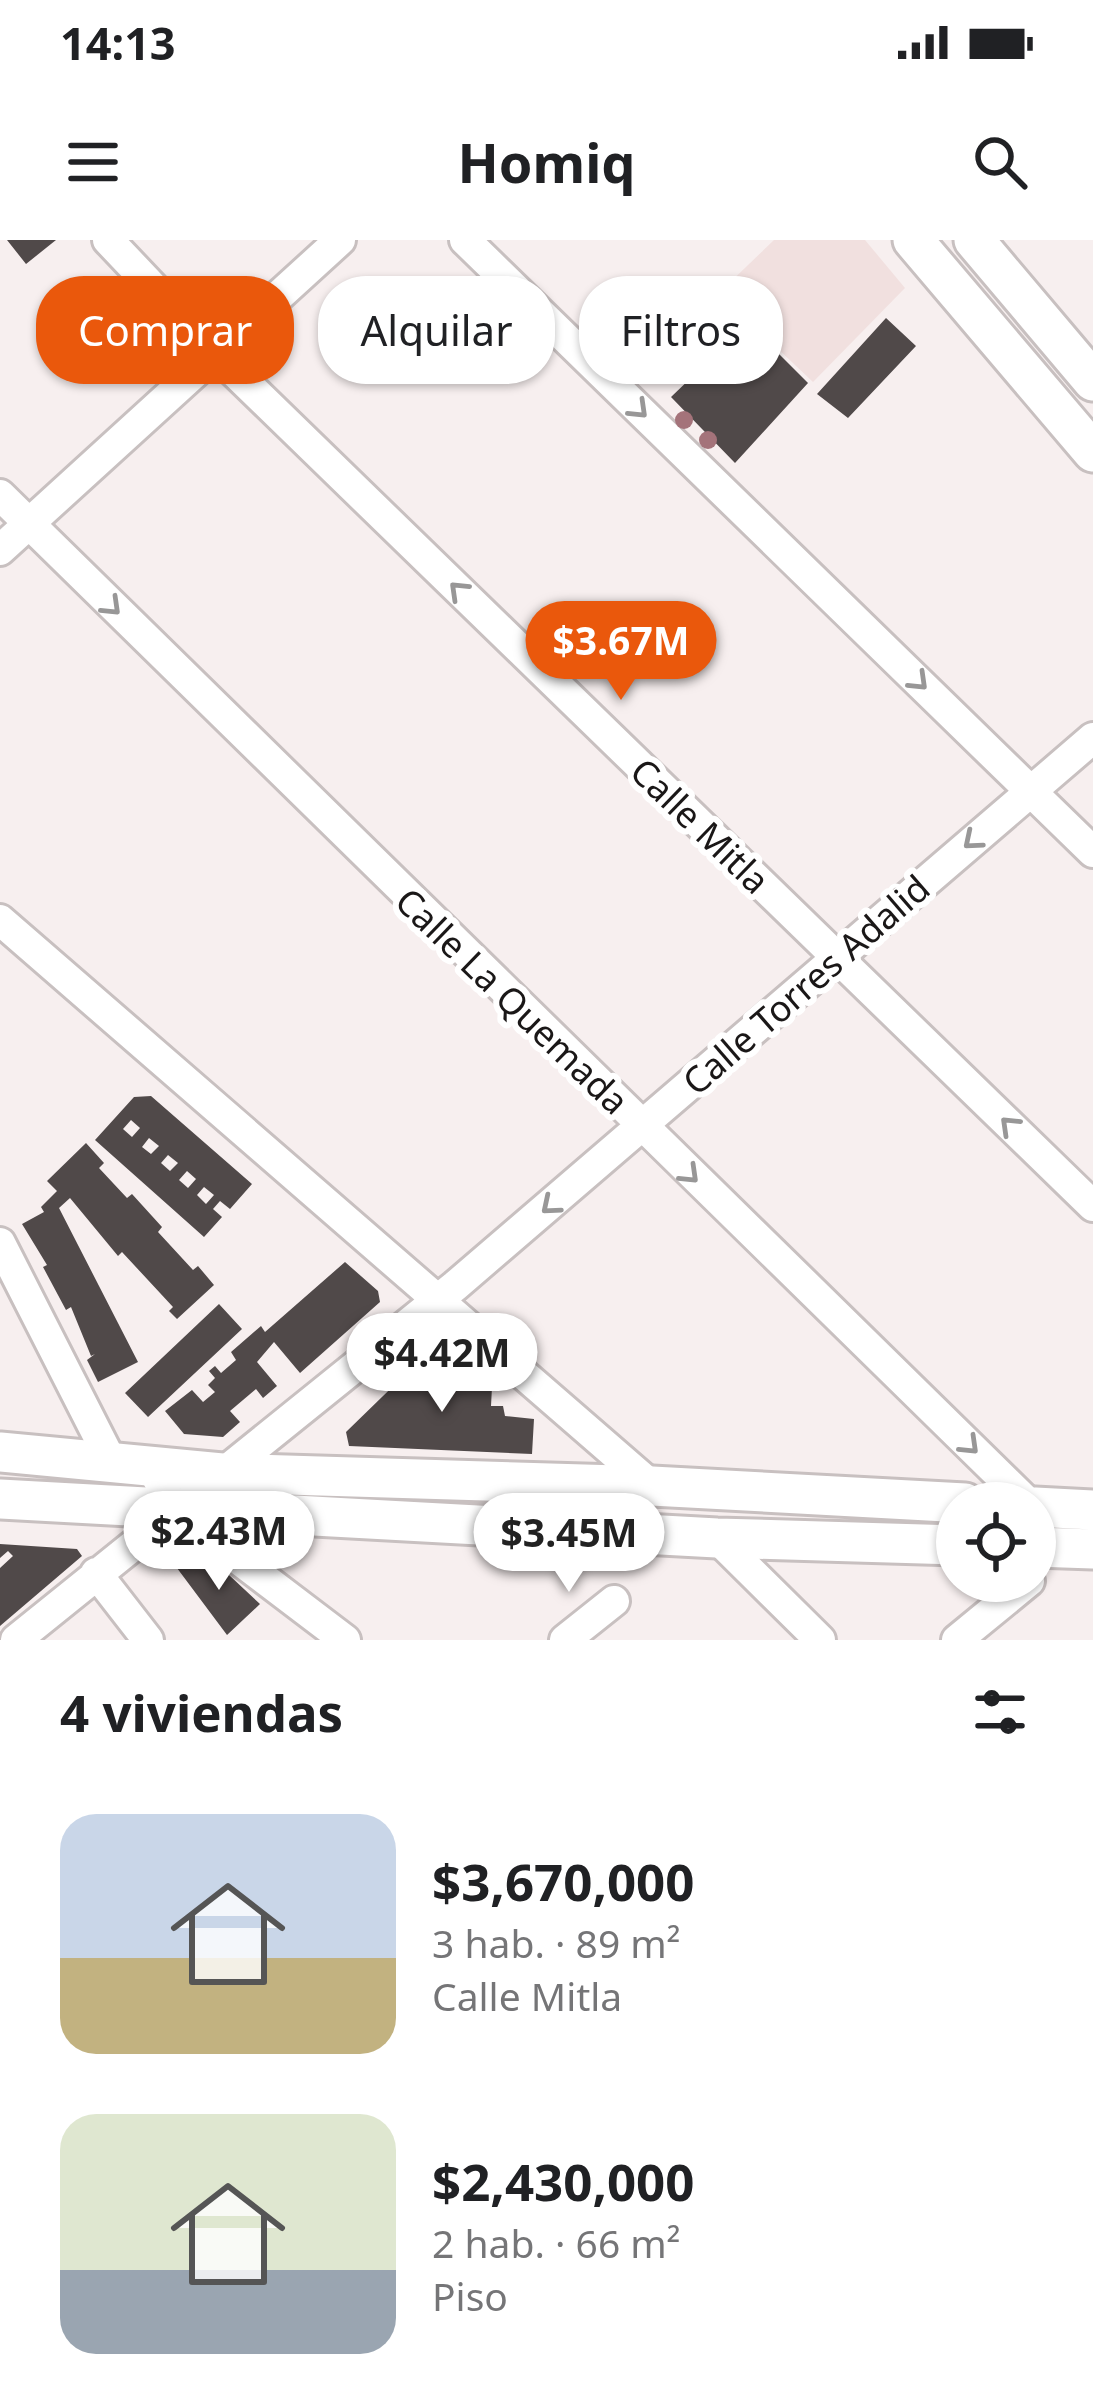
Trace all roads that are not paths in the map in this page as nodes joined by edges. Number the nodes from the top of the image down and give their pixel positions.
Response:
1 (107, 240) edge
2 (340, 240) edge
3 (465, 240) edge
4 (913, 240) edge
5 (974, 240) edge
6 (141, 276) edge
7 (294, 283) edge
8 (1093, 381) edge
9 (185, 384) edge
10 (247, 384) edge
11 (1093, 452) edge
12 (0, 495) edge
13 (28, 525) junction
14 (0, 550) edge
15 (1093, 738) edge
16 (1031, 791) junction
17 (1093, 852) edge
18 (0, 920) edge
19 (835, 957) junction
20 (642, 1128) junction
21 (1093, 1206) edge
22 (0, 1243) edge
23 (437, 1300) junction
24 (0, 1452) edge
25 (112, 1463) junction
26 (152, 1468) junction
27 (221, 1473) junction
28 (1007, 1482) edge
29 (652, 1486) junction
30 (0, 1499) edge
31 (936, 1501) edge
32 (1056, 1508) edge
33 (1093, 1510) edge
34 (175, 1511) junction
35 (717, 1538) junction
36 (936, 1544) edge
37 (96, 1573) junction
38 (614, 1601) dead end
39 (1004, 1602) edge
40 (16, 1640) edge
41 (148, 1640) edge
42 (343, 1640) edge
43 (565, 1640) edge
44 (820, 1640) edge
45 (957, 1640) edge

1 - 6 street, Calle Mitla
2 - 7 street
3 -> 16 street
4 - 11 main road
5 - 8 main road
9 - 13 street
19 -> 10 street, Calle Mitla
12 - 13 street, Calle La Quemada
13 - 14 street
13 -> 20 street, Calle La Quemada
15 - 16 street, Calle Torres Adalid
16 - 17 street
16 -> 19 street, Calle Torres Adalid
18 - 23 street
19 - 20 street, Calle Torres Adalid
21 -> 19 street, Calle Mitla
20 -> 23 street, Calle Torres Adalid
20 -> 28 street, Calle La Quemada
22 - 25 street
23 - 27 street, Calle Torres Adalid
23 - 29 street
24 - 25 main road
25 - 26 main road
26 - 27 main road
26 - 34 street
27 - 29 main road
27 - 34 street, Calle Torres Adalid
29 - 31 main road
30 - 34 main road
32 - 33 main road
34 - 35 main road
34 - 37 street, Calle Torres Adalid
34 - 42 street
35 - 36 main road
35 - 44 street
37 - 40 street, Calle Torres Adalid
37 - 41 street
38 - 43 street
39 - 45 street

